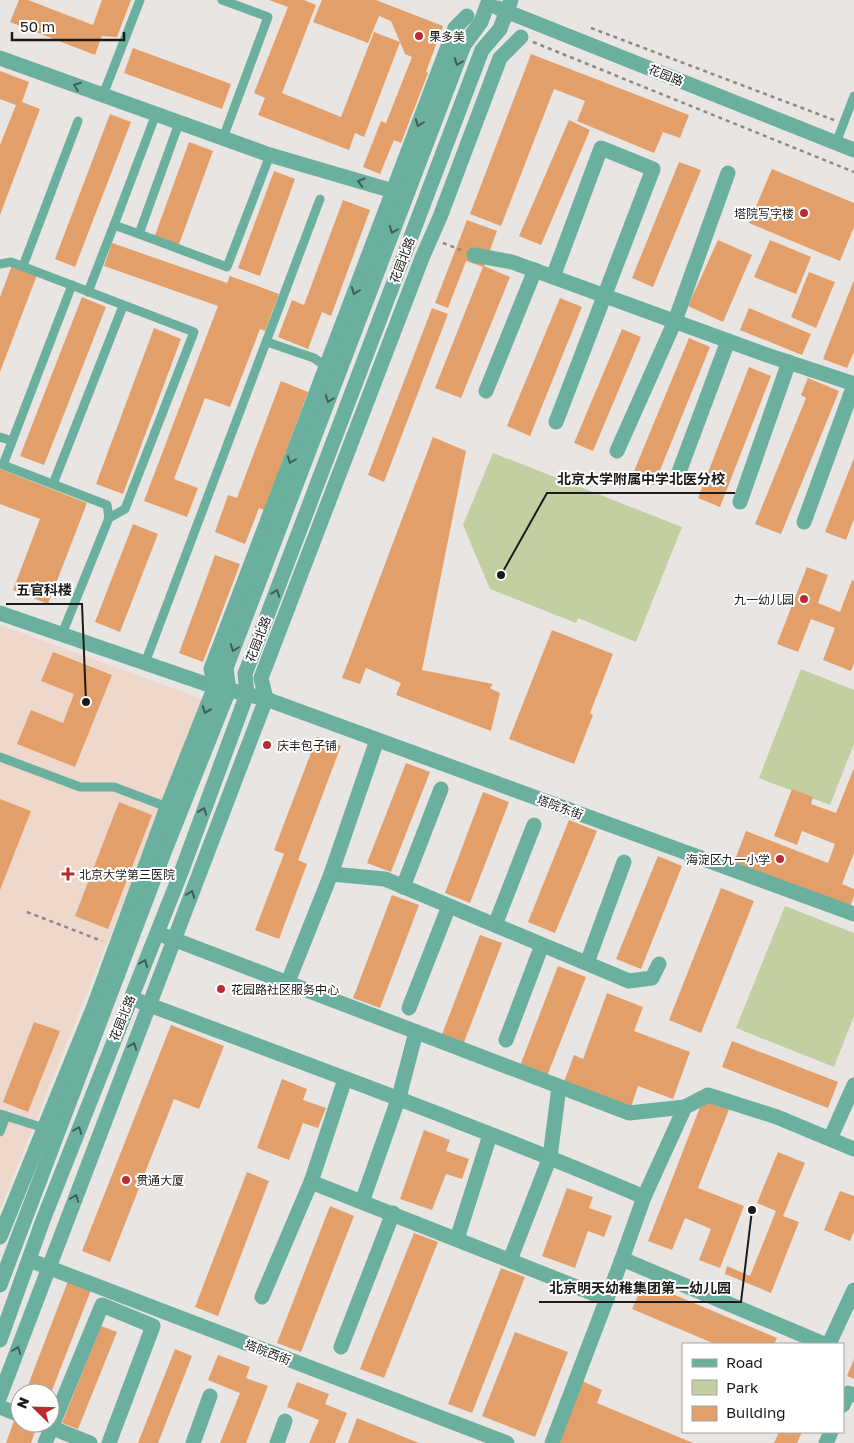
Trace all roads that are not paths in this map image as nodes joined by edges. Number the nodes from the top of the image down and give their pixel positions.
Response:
1 (140, 0) edge
2 (222, 0) edge
3 (485, 1) edge
4 (509, 6) edge
5 (467, 16) dead end
6 (521, 37) road end
7 (0, 58) edge
8 (103, 95) junction
9 (854, 96) edge
10 (156, 114) junction
11 (78, 121) dead end
12 (179, 123) junction
13 (222, 138) junction
14 (836, 143) junction
15 (854, 150) edge
16 (270, 155) junction
17 (728, 172) dead end
18 (399, 196) junction
19 (320, 199) dead end
20 (114, 225) junction
21 (139, 234) junction
22 (474, 255) dead end
23 (0, 265) edge
24 (23, 266) junction
25 (535, 270) junction
26 (553, 277) junction
27 (72, 285) junction
28 (88, 292) junction
29 (605, 296) junction
30 (123, 306) junction
31 (675, 321) junction
32 (728, 341) junction
33 (267, 342) junction
34 (789, 362) junction
35 (333, 369) junction
36 (854, 384) edge
37 (486, 391) dead end
38 (556, 422) dead end
39 (0, 437) edge
40 (12, 442) junction
41 (617, 452) dead end
42 (679, 472) dead end
43 (53, 484) junction
44 (740, 502) dead end
45 (109, 518) junction
46 (804, 522) dead end
47 (0, 613) edge
48 (62, 634) junction
49 (145, 663) junction
50 (222, 688) junction
51 (247, 694) junction
52 (266, 699) junction
53 (377, 740) junction
54 (0, 757) edge
55 (441, 789) dead end
56 (174, 810) junction
57 (534, 825) dead end
58 (624, 862) dead end
59 (331, 874) junction
60 (403, 887) junction
61 (449, 906) junction
62 (854, 914) edge
63 (496, 925) junction
64 (156, 932) junction
65 (174, 939) junction
66 (542, 945) junction
67 (587, 963) junction
68 (659, 964) dead end
69 (288, 982) junction
70 (130, 998) junction
71 (148, 1004) junction
72 (409, 1008) dead end
73 (416, 1032) junction
74 (506, 1040) dead end
75 (345, 1079) junction
76 (854, 1085) edge
77 (559, 1087) junction
78 (399, 1097) junction
79 (685, 1107) junction
80 (3, 1115) edge
81 (51, 1130) junction
82 (0, 1132) edge
83 (490, 1135) junction
84 (830, 1139) junction
85 (854, 1149) edge
86 (550, 1156) junction
87 (311, 1182) junction
88 (644, 1197) junction
89 (362, 1202) junction
90 (393, 1214) junction
91 (3, 1221) edge
92 (22, 1227) junction
93 (0, 1237) edge
94 (457, 1239) junction
95 (29, 1260) junction
96 (510, 1260) junction
97 (622, 1260) junction
98 (48, 1268) junction
99 (0, 1286) edge
100 (854, 1290) edge
101 (262, 1297) dead end
102 (607, 1299) junction
103 (0, 1340) edge
104 (822, 1343) edge
105 (829, 1343) edge
106 (341, 1346) dead end
107 (60, 1395) edge
108 (854, 1395) edge
109 (0, 1396) edge
110 (210, 1396) dead end
111 (844, 1403) edge
112 (285, 1421) dead end
113 (60, 1431) edge
114 (90, 1443) edge
115 (109, 1443) edge
116 (193, 1443) edge
117 (278, 1443) edge
118 (507, 1443) edge
119 (552, 1443) edge

1 - 8 lane
2 - 13 lane
3 - 4 street, 花园路
3 -> 18 street, 花园北路
4 - 14 street, 花园路
51 -> 4 street, 花园北路
5 -> 18 street
6 - 52 street
8 -> 7 street
8 - 10 street
9 - 14 lane
10 - 12 street
10 - 20 lane
11 - 24 lane
12 - 13 street
12 - 21 lane
13 - 16 street
14 - 15 street, 花园路
18 -> 16 street
16 - 21 lane
17 - 31 street
18 -> 35 street, 花园北路
19 - 33 lane
20 - 21 lane
20 - 28 lane
22 - 25 street
23 - 24 lane
24 - 27 lane
25 - 26 street
25 - 37 street
26 - 29 street
26 - 29 street
27 - 28 lane
27 - 40 lane
28 - 30 lane
29 - 31 street
29 - 38 street
30 - 43 lane
30 - 45 lane
31 - 32 street
31 - 41 street
32 - 34 street
32 - 42 street
33 - 35 lane
33 - 49 lane
34 - 36 street
34 - 44 street
35 -> 50 street, 花园北路
36 - 46 street
39 - 40 lane
40 - 43 lane
43 - 45 lane
45 - 48 lane
47 - 48 street, 塔院东街
48 - 49 street, 塔院东街
49 - 50 street, 塔院东街
50 - 51 street, 塔院东街
50 -> 56 street, 花园北路
51 - 52 street, 塔院东街
64 -> 51 street, 花园北路
52 - 53 street, 塔院东街
65 -> 52 street
53 - 59 street
53 - 62 street, 塔院东街
54 - 56 lane
55 - 60 street
56 - 81 street, 花园北路
56 - 81 street
57 - 63 street
58 - 67 street
59 - 60 street
59 - 69 street
60 - 61 street
61 - 63 street
61 - 72 street
63 - 66 street
64 - 65 street
70 -> 64 street, 花园北路
65 - 69 street
65 - 71 street
66 - 67 street
66 - 74 street
67 - 68 street
69 - 73 street
70 - 71 street
95 -> 70 street, 花园北路
71 - 75 street
98 -> 71 street
73 - 77 street
73 - 78 street
75 - 78 street
75 - 87 street
76 - 84 street
77 - 79 street
77 - 86 street
78 - 83 street
78 - 89 street
79 - 84 street
79 - 88 street
80 - 81 lane
80 - 82 lane
81 - 91 street
81 - 92 street, 花园北路
83 - 86 street
83 - 94 street
84 - 85 street
86 - 88 street
86 - 96 street
87 - 89 street
87 - 101 street
88 - 97 street
89 - 90 street
90 - 94 street
90 - 106 street
91 - 92 lane
91 - 93 street
92 - 99 street, 花园北路
94 - 96 street
95 - 98 street, 塔院西街
95 - 103 street, 花园北路
96 - 102 street
97 - 102 street
97 - 104 street
109 -> 98 street
98 - 118 street, 塔院西街
100 - 105 street
102 - 119 street
107 - 115 street
108 - 111 street
110 - 116 street
112 - 117 street
113 - 114 street

